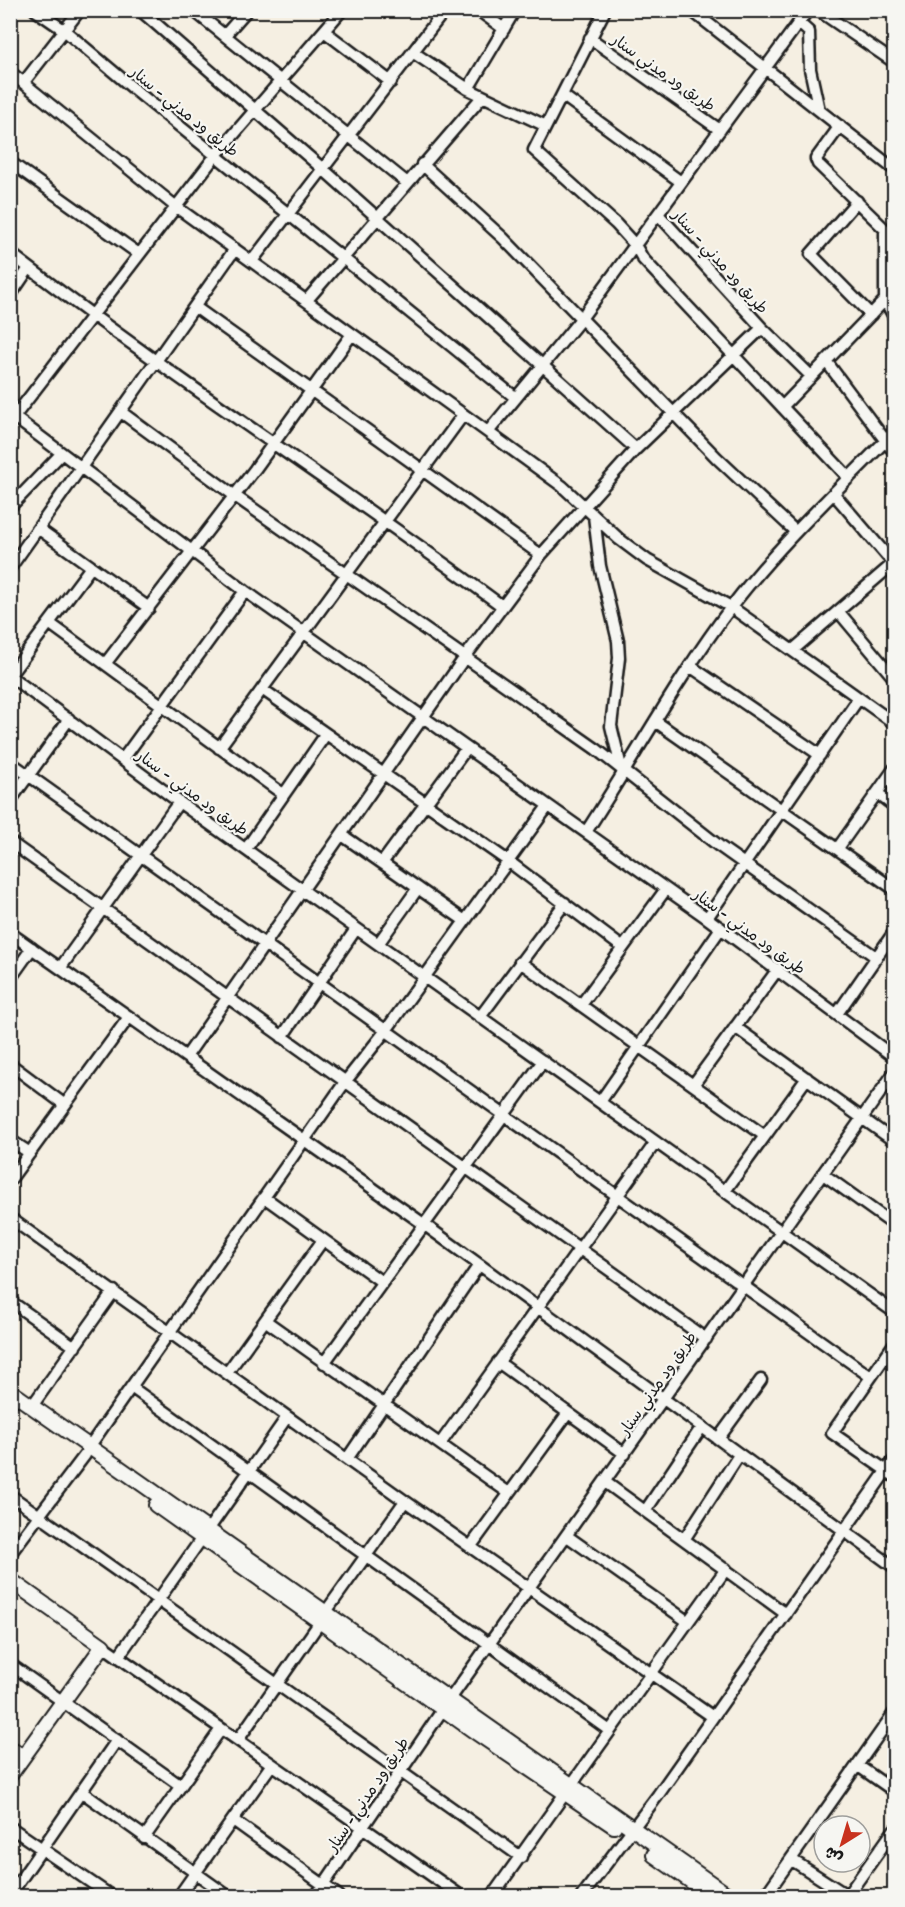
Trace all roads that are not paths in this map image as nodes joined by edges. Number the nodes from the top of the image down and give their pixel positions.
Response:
1 (35, 10) edge
2 (80, 10) edge
3 (140, 10) edge
4 (194, 10) edge
5 (247, 10) edge
6 (342, 10) edge
7 (445, 10) edge
8 (478, 10) edge
9 (515, 10) edge
10 (605, 10) edge
11 (691, 10) edge
12 (808, 10) edge
13 (818, 10) edge
14 (799, 23) junction
15 (504, 29) junction
16 (64, 30) junction
17 (324, 31) junction
18 (225, 35) junction
19 (590, 38) junction
20 (414, 53) junction
21 (894, 62) edge
22 (764, 70) junction
23 (10, 72) edge
24 (281, 80) junction
25 (24, 82) junction
26 (391, 82) junction
27 (468, 89) junction
28 (562, 95) junction
29 (482, 96) junction
30 (255, 109) junction
31 (819, 110) junction
32 (546, 126) junction
33 (840, 126) junction
34 (720, 130) junction
35 (350, 136) junction
36 (216, 155) junction
37 (10, 162) edge
38 (422, 164) junction
39 (894, 169) edge
40 (324, 170) junction
41 (406, 182) junction
42 (681, 182) junction
43 (857, 201) junction
44 (175, 206) junction
45 (289, 214) junction
46 (658, 214) junction
47 (377, 217) junction
48 (885, 229) junction
49 (894, 238) edge
50 (635, 245) junction
51 (235, 249) junction
52 (10, 253) edge
53 (139, 254) junction
54 (343, 258) junction
55 (252, 261) junction
56 (29, 268) junction
57 (10, 296) edge
58 (307, 300) junction
59 (885, 300) junction
60 (195, 308) junction
61 (871, 315) junction
62 (92, 316) junction
63 (894, 317) edge
64 (580, 320) junction
65 (762, 328) junction
66 (352, 334) junction
67 (733, 355) junction
68 (826, 361) junction
69 (158, 362) junction
70 (544, 364) junction
71 (811, 376) junction
72 (310, 392) junction
73 (516, 398) junction
74 (782, 407) junction
75 (121, 412) junction
76 (672, 412) junction
77 (463, 415) junction
78 (12, 418) edge
79 (488, 432) junction
80 (894, 432) edge
81 (886, 441) junction
82 (275, 442) junction
83 (636, 449) junction
84 (894, 452) edge
85 (63, 453) junction
86 (83, 467) junction
87 (424, 472) junction
88 (849, 478) junction
89 (834, 494) junction
90 (235, 496) junction
91 (584, 504) junction
92 (10, 507) edge
93 (594, 516) junction
94 (387, 522) junction
95 (39, 529) junction
96 (795, 531) junction
97 (191, 550) junction
98 (541, 555) junction
99 (894, 564) edge
100 (91, 567) junction
101 (10, 568) edge
102 (348, 575) junction
103 (244, 591) junction
104 (502, 606) junction
105 (731, 607) junction
106 (149, 608) junction
107 (838, 611) junction
108 (49, 623) junction
109 (304, 632) junction
110 (793, 650) junction
111 (465, 657) junction
112 (105, 664) junction
113 (690, 666) junction
114 (10, 675) edge
115 (894, 678) edge
116 (262, 689) junction
117 (859, 698) junction
118 (162, 706) junction
119 (69, 719) junction
120 (423, 719) junction
121 (893, 720) edge
122 (655, 721) junction
123 (326, 734) junction
124 (219, 748) junction
125 (466, 749) junction
126 (819, 754) junction
127 (123, 759) junction
128 (10, 762) edge
129 (894, 769) edge
130 (623, 773) junction
131 (385, 774) junction
132 (29, 775) junction
133 (877, 793) junction
134 (283, 794) junction
135 (10, 801) edge
136 (179, 802) junction
137 (424, 805) junction
138 (548, 806) junction
139 (894, 806) edge
140 (781, 809) junction
141 (586, 832) junction
142 (342, 835) junction
143 (10, 842) edge
144 (838, 848) junction
145 (246, 849) junction
146 (141, 855) junction
147 (508, 861) junction
148 (382, 863) junction
149 (744, 864) junction
150 (418, 888) junction
151 (666, 888) junction
152 (894, 889) edge
153 (301, 890) junction
154 (564, 903) junction
155 (102, 909) junction
156 (707, 918) junction
157 (465, 921) junction
158 (721, 928) junction
159 (356, 929) junction
160 (894, 932) edge
161 (10, 933) edge
162 (265, 942) junction
163 (378, 944) junction
164 (622, 947) junction
165 (32, 948) junction
166 (876, 957) junction
167 (519, 962) junction
168 (62, 968) junction
169 (778, 969) junction
170 (424, 977) junction
171 (10, 979) edge
172 (320, 982) junction
173 (228, 998) junction
174 (581, 1005) junction
175 (837, 1014) junction
176 (129, 1017) junction
177 (480, 1017) junction
178 (735, 1027) junction
179 (387, 1029) junction
180 (282, 1037) junction
181 (639, 1047) junction
182 (894, 1057) edge
183 (186, 1058) junction
184 (543, 1061) junction
185 (10, 1064) edge
186 (894, 1073) edge
187 (807, 1078) junction
188 (345, 1082) junction
189 (693, 1085) junction
190 (600, 1102) junction
191 (65, 1105) junction
192 (504, 1114) junction
193 (862, 1118) junction
194 (765, 1136) junction
195 (10, 1140) edge
196 (305, 1140) junction
197 (894, 1141) edge
198 (656, 1142) junction
199 (30, 1154) junction
200 (466, 1168) junction
201 (823, 1174) junction
202 (10, 1180) edge
203 (725, 1191) junction
204 (617, 1195) junction
205 (264, 1197) junction
206 (10, 1218) edge
207 (894, 1225) edge
208 (425, 1226) junction
209 (783, 1232) junction
210 (323, 1240) junction
211 (579, 1249) junction
212 (479, 1265) junction
213 (382, 1282) junction
214 (744, 1286) junction
215 (114, 1291) junction
216 (10, 1301) edge
217 (537, 1307) junction
218 (894, 1312) edge
219 (266, 1321) junction
220 (171, 1332) junction
221 (706, 1339) junction
222 (894, 1344) edge
223 (75, 1347) junction
224 (498, 1362) junction
225 (324, 1363) junction
226 (227, 1373) junction
227 (871, 1377) junction
228 (761, 1380) dead end
229 (131, 1387) junction
230 (10, 1391) edge
231 (662, 1400) junction
232 (10, 1401) edge
233 (383, 1405) junction
234 (32, 1406) junction
235 (568, 1413) junction
236 (287, 1417) junction
237 (701, 1428) junction
238 (718, 1439) junction
239 (440, 1444) junction
240 (87, 1451) junction
241 (625, 1454) junction
242 (740, 1455) junction
243 (347, 1459) junction
244 (894, 1460) edge
245 (250, 1470) junction
246 (891, 1473) edge
247 (605, 1482) junction
248 (509, 1493) junction
249 (10, 1495) edge
250 (405, 1501) junction
251 (646, 1510) junction
252 (39, 1516) junction
253 (845, 1532) junction
254 (205, 1534) junction
255 (567, 1536) junction
256 (685, 1538) junction
257 (471, 1546) junction
258 (10, 1554) edge
259 (367, 1556) junction
260 (894, 1567) edge
261 (726, 1569) junction
262 (10, 1580) edge
263 (530, 1588) junction
264 (159, 1598) junction
265 (786, 1614) junction
266 (322, 1618) junction
267 (687, 1622) junction
268 (490, 1645) junction
269 (103, 1646) junction
270 (118, 1657) junction
271 (10, 1664) edge
272 (651, 1674) junction
273 (277, 1684) junction
274 (63, 1701) junction
275 (446, 1705) junction
276 (894, 1713) edge
277 (713, 1718) junction
278 (221, 1729) junction
279 (610, 1731) junction
280 (117, 1740) junction
281 (238, 1740) junction
282 (10, 1746) edge
283 (25, 1756) junction
284 (272, 1764) junction
285 (857, 1765) junction
286 (402, 1770) junction
287 (10, 1776) edge
288 (181, 1786) junction
289 (569, 1788) junction
290 (894, 1791) edge
291 (82, 1792) junction
292 (233, 1820) junction
293 (10, 1827) edge
294 (362, 1829) junction
295 (894, 1830) edge
296 (630, 1832) junction
297 (144, 1838) junction
298 (41, 1849) junction
299 (521, 1857) junction
300 (792, 1860) junction
301 (195, 1874) junction
302 (324, 1886) junction
303 (10, 1895) edge
304 (111, 1896) edge
305 (179, 1896) edge
306 (228, 1896) edge
307 (316, 1896) edge
308 (339, 1896) edge
309 (461, 1896) edge
310 (492, 1896) edge
311 (582, 1896) edge
312 (712, 1896) edge
313 (729, 1896) edge
314 (765, 1896) edge
315 (848, 1896) edge

1 - 16 street, طريق ود مدني - سنار
2 - 16 street
3 - 30 street
4 - 18 street
5 - 18 street
6 - 17 street
7 - 20 street
8 - 15 street
9 - 15 street
10 - 19 street
11 - 22 street
12 - 14 street, طريق ود مدني - سنار
13 - 21 street
14 - 22 street, طريق ود مدني - سنار
14 - 31 street
15 - 27 street
16 - 25 street
16 - 36 street, طريق ود مدني - سنار
17 - 24 street
17 - 26 street
18 - 24 street
19 - 28 street
19 - 34 street, طريق ود مدني سنار
20 - 26 street
20 - 27 street
22 - 31 street
22 - 34 street, طريق ود مدني - سنار
23 - 25 street
24 - 30 street
24 - 35 street
25 - 44 street
26 - 35 street
27 - 29 street
28 - 32 street
28 - 42 street, طريق ود مدني - سنار
29 - 32 street
29 - 38 street
30 - 36 street
30 - 40 street
31 - 33 street
32 - 50 street
33 - 39 street
33 - 43 street
34 - 42 street, طريق ود مدني - سنار
35 - 40 street
35 - 41 street
36 - 44 street
36 - 45 street, طريق ود مدني - سنار
37 - 53 street
38 - 41 street
38 - 64 street
40 - 45 street
40 - 47 street
41 - 47 street
42 - 46 street, طريق ود مدني - سنار
43 - 48 street
43 - 61 street
44 - 51 street
44 - 53 street
45 - 54 street, طريق ود مدني - سنار
45 - 55 street
46 - 50 street, طريق ود مدني - سنار
46 - 65 street, طريق ود مدني - سنار
47 - 54 street
47 - 70 street
48 - 49 street
48 - 59 street
50 - 64 street, طريق ود مدني - سنار
50 - 67 street
51 - 55 street
51 - 60 street
52 - 56 street
53 - 62 street
54 - 58 street
54 - 73 street, طريق ود مدني - سنار
55 - 58 street
56 - 57 street
56 - 62 street
58 - 66 street
59 - 61 street
59 - 63 street
60 - 69 street
60 - 72 street
61 - 68 street
62 - 69 street
62 - 78 street
64 - 70 street, طريق ود مدني - سنار
64 - 76 street
65 - 67 street, طريق ود مدني - سنار
65 - 71 street, طريق ود مدني - سنار
66 - 72 street
66 - 77 street
67 - 74 street
67 - 76 street, طريق ود مدني - سنار
68 - 71 street
68 - 81 street
69 - 75 street
69 - 82 street
70 - 73 street, طريق ود مدني - سنار
70 - 83 street
71 - 74 street
72 - 82 street
72 - 87 street
73 - 79 street, طريق ود مدني - سنار
74 - 88 street
75 - 86 street
75 - 90 street
76 - 83 street, طريق ود مدني - سنار
76 - 96 street
77 - 79 street
77 - 87 street
78 - 85 street, طريق ود مدني - سنار
79 - 91 street
80 - 81 street
81 - 84 street
81 - 88 street
82 - 90 street
82 - 94 street
83 - 91 street, طريق ود مدني - سنار
85 - 86 street, طريق ود مدني - سنار
85 - 92 street
86 - 95 street
86 - 97 street, طريق ود مدني - سنار
87 - 94 street
87 - 98 street
88 - 89 street
89 - 96 street
89 - 99 street
90 - 97 street
90 - 102 street
91 - 93 street
91 - 98 street, طريق ود مدني - سنار
93 - 105 street
93 - 130 street
94 - 102 street
94 - 104 street
95 - 100 street
95 - 101 street
96 - 105 street
97 - 103 street, طريق ود مدني - سنار
97 - 106 street
98 - 104 street, طريق ود مدني - سنار
99 - 107 street
100 - 106 street
100 - 108 street, طريق ود مدني - سنار
102 - 109 street
102 - 111 street
103 - 109 street, طريق ود مدني - سنار
103 - 118 street, طريق ود مدني - سنار
104 - 111 street, طريق ود مدني - سنار
105 - 110 street
105 - 113 street
106 - 112 street
107 - 110 street
107 - 115 street
108 - 112 street
108 - 114 street, طريق ود مدني - سنار
109 - 116 street
109 - 120 street, طريق ود مدني - سنار
110 - 117 street
111 - 120 street, طريق ود مدني - سنار
111 - 130 street
112 - 118 street
113 - 122 street
113 - 126 street
114 - 119 street, طريق ود مدني - سنار
116 - 123 street
116 - 124 street
117 - 121 street
117 - 126 street
118 - 124 street
118 - 127 street, طريق ود مدني - سنار
119 - 127 street, طريق ود مدني - سنار
119 - 132 street
120 - 125 street, طريق ود مدني - سنار
120 - 131 street, طريق ود مدني - سنار
122 - 130 street
122 - 140 street
123 - 131 street
123 - 134 street, طريق ود مدني - سنار
124 - 134 street
125 - 137 street
125 - 138 street, طريق ود مدني - سنار
126 - 140 street
127 - 136 street, طريق ود مدني - سنار
128 - 132 street
129 - 133 street
130 - 141 street
130 - 149 street
131 - 137 street
131 - 142 street, طريق ود مدني - سنار
132 - 135 street
132 - 146 street
133 - 139 street
133 - 144 street
134 - 145 street, طريق ود مدني - سنار
136 - 145 street, طريق ود مدني - سنار
136 - 146 street
137 - 147 street
137 - 148 street
138 - 141 street, طريق ود مدني - سنار
138 - 147 street
140 - 144 street
140 - 149 street
141 - 151 street, طريق ود مدني - سنار
142 - 148 street
142 - 153 street, طريق ود مدني - سنار
143 - 155 street
144 - 152 street
145 - 153 street, طريق ود مدني - سنار
146 - 155 street
146 - 162 street
147 - 154 street
147 - 157 street
148 - 150 street
149 - 156 street
149 - 166 street
150 - 157 street
150 - 163 street
151 - 156 street, طريق ود مدني - سنار
151 - 164 street
153 - 159 street
153 - 162 street
154 - 164 street
154 - 167 street
155 - 168 street
155 - 173 street
156 - 158 street, طريق ود مدني - سنار
157 - 170 street
158 - 169 street, طريق ود مدني - سنار
158 - 181 street
159 - 163 street
159 - 172 street
160 - 166 street
161 - 165 street
162 - 172 street
162 - 173 street
163 - 170 street
164 - 174 street
165 - 168 street
165 - 171 street
166 - 175 street
167 - 174 street
167 - 177 street
168 - 176 street
169 - 175 street, طريق ود مدني - سنار
169 - 178 street
170 - 177 street
170 - 179 street
172 - 179 street
172 - 180 street
173 - 180 street
173 - 183 street
174 - 181 street
175 - 182 street, طريق ود مدني - سنار
176 - 183 street
176 - 191 street
177 - 184 street
178 - 187 street
178 - 189 street
179 - 188 street
179 - 192 street
180 - 188 street
181 - 189 street
181 - 190 street
183 - 196 street
184 - 190 street
184 - 192 street
185 - 191 street
186 - 193 street, طريق ود مدني سنار
187 - 193 street
187 - 194 street
188 - 196 street
188 - 200 street
189 - 194 street
190 - 198 street
191 - 199 street
192 - 200 street
192 - 204 street
193 - 197 street
193 - 201 street, طريق ود مدني سنار
194 - 203 street
195 - 199 street
196 - 205 street
196 - 208 street
198 - 203 street
198 - 204 street
199 - 202 street
200 - 208 street
200 - 211 street
201 - 207 street
201 - 209 street, طريق ود مدني سنار
203 - 209 street
204 - 211 street
204 - 214 street
205 - 210 street
205 - 220 street
206 - 215 street
208 - 212 street
208 - 213 street
209 - 214 street, طريق ود مدني سنار
209 - 218 street
210 - 213 street
210 - 219 street
211 - 217 street
211 - 221 street
212 - 217 street
212 - 233 street
213 - 225 street
214 - 221 street, طريق ود مدني سنار
214 - 227 street
215 - 220 street
215 - 223 street
216 - 223 street
217 - 224 street
217 - 231 street
219 - 225 street
219 - 226 street
220 - 226 street
220 - 229 street
221 - 231 street, طريق ود مدني سنار
222 - 227 street
223 - 234 street
224 - 235 street
224 - 239 street
225 - 233 street
226 - 236 street
227 - 246 street
228 - 238 street
229 - 240 street
229 - 245 street
230 - 234 street
231 - 237 street
231 - 241 street, طريق ود مدني سنار
232 - 240 street
233 - 239 street
233 - 243 street
234 - 240 street
235 - 241 street
235 - 248 street
236 - 243 street
236 - 245 street
237 - 238 street
237 - 251 street
238 - 242 street
239 - 248 street
240 - 252 street
240 - 254 street
241 - 247 street, طريق ود مدني سنار
242 - 253 street
242 - 256 street
243 - 250 street
244 - 246 street
245 - 254 street
245 - 259 street
246 - 253 street
247 - 251 street
247 - 255 street, طريق ود مدني سنار
248 - 257 street
249 - 252 street
250 - 257 street
250 - 259 street
251 - 256 street
252 - 258 street
252 - 264 street
253 - 260 street
253 - 265 street
254 - 264 street
254 - 266 street
255 - 263 street, طريق ود مدني سنار
255 - 267 street
256 - 261 street
257 - 263 street
259 - 266 street
259 - 268 street
261 - 265 street
261 - 267 street
262 - 269 street
263 - 268 street, طريق ود مدني سنار
263 - 272 street
264 - 270 street
264 - 273 street
265 - 277 street
266 - 273 street
266 - 275 street
267 - 272 street
268 - 275 street, طريق ود مدني سنار
268 - 279 street
269 - 270 street
269 - 274 street
270 - 278 street
271 - 274 street
272 - 277 street
272 - 279 street
273 - 281 street
273 - 286 street
274 - 280 street
274 - 283 street
275 - 286 street, طريق ود مدني - سنار
275 - 289 street
276 - 285 street
277 - 296 street
278 - 281 street
278 - 288 street
279 - 289 street
280 - 288 street
280 - 291 street
281 - 284 street
282 - 283 street
283 - 287 street
284 - 292 street
284 - 294 street
285 - 290 street
285 - 300 street
286 - 294 street, طريق ود مدني - سنار
286 - 299 street
288 - 297 street
289 - 296 street
289 - 299 street
291 - 297 street
291 - 298 street
292 - 301 street
292 - 302 street
293 - 298 street
294 - 302 street, طريق ود مدني - سنار
294 - 309 street
295 - 315 street
296 - 311 street
296 - 312 street
296 - 313 street
297 - 301 street
298 - 303 street
298 - 304 street
299 - 310 street
300 - 314 street
300 - 315 street
301 - 305 street
301 - 306 street
302 - 307 street, طريق ود مدني - سنار
302 - 308 street

